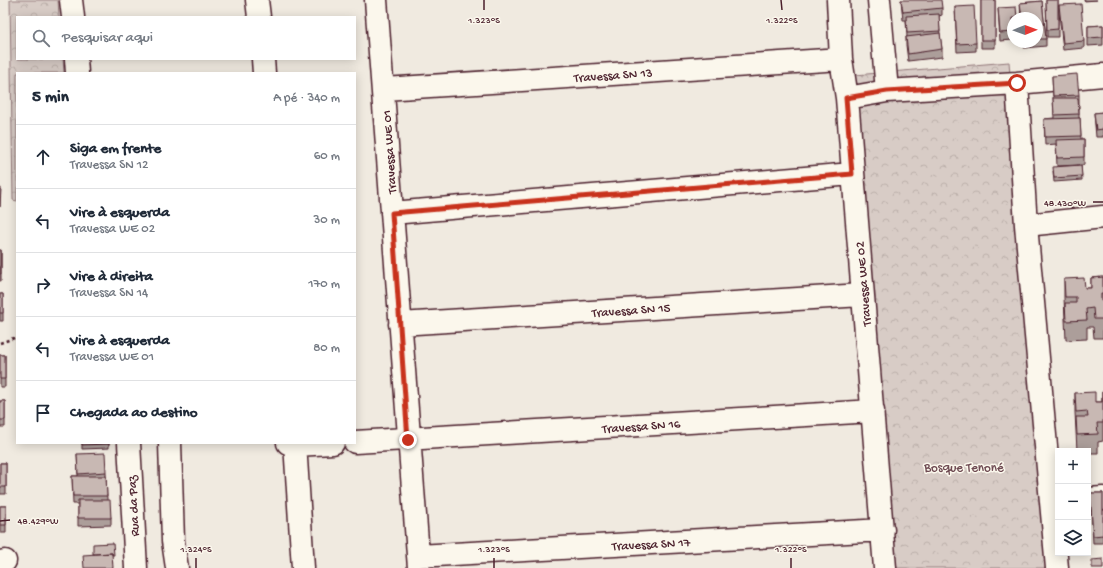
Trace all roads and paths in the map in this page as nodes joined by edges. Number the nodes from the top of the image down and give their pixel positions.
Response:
1 (71, 0) edge
2 (257, 0) edge
3 (376, 0) edge
4 (838, 0) edge
5 (879, 0) edge
6 (73, 16) edge
7 (258, 16) edge
8 (841, 59) junction
9 (76, 60) edge
10 (262, 60) edge
11 (77, 72) edge
12 (264, 72) edge
13 (1103, 75) edge
14 (1017, 83) junction
15 (384, 90) junction
16 (887, 91) junction
17 (846, 98) junction
18 (852, 174) junction
19 (392, 213) junction
20 (1103, 217) edge
21 (1026, 225) junction
22 (862, 295) junction
23 (400, 324) junction
24 (16, 338) edge
25 (0, 343) edge
26 (873, 410) junction
27 (408, 440) junction
28 (356, 442) edge
29 (129, 444) edge
30 (170, 444) edge
31 (293, 444) edge
32 (1103, 498) edge
33 (1091, 499) edge
34 (1055, 502) edge
35 (1056, 520) edge
36 (883, 530) junction
37 (419, 562) edge
38 (136, 568) edge
39 (177, 568) edge
40 (303, 568) edge
41 (886, 568) edge
42 (1058, 568) edge

1 - 6 street
2 - 7 street
3 - 15 street, Travessa WE 01
4 - 8 street, Travessa WE 02
5 - 16 street
8 - 15 street, Travessa SN 13
8 - 17 street, Travessa WE 02
9 - 11 street
10 - 12 street
13 - 14 street
14 - 16 street
14 - 21 street
15 - 19 street, Travessa WE 01
16 - 17 street
17 - 18 street, Travessa WE 02
18 - 19 street
18 - 22 street, Travessa WE 02
19 - 23 street, Travessa WE 01
20 - 21 street
21 - 34 street
22 - 23 street, Travessa SN 15
22 - 26 street, Travessa WE 02
23 - 27 street, Travessa WE 01
24 - 25 path
26 - 27 street, Travessa SN 16
26 - 36 street, Travessa WE 02
27 - 28 street, Travessa SN 16
27 - 37 street, Travessa WE 01
29 - 38 street, Rua da Paz
30 - 39 street
31 - 40 street
32 - 33 street
35 - 42 street
36 - 37 street, Travessa SN 17
36 - 41 street, Travessa WE 02

